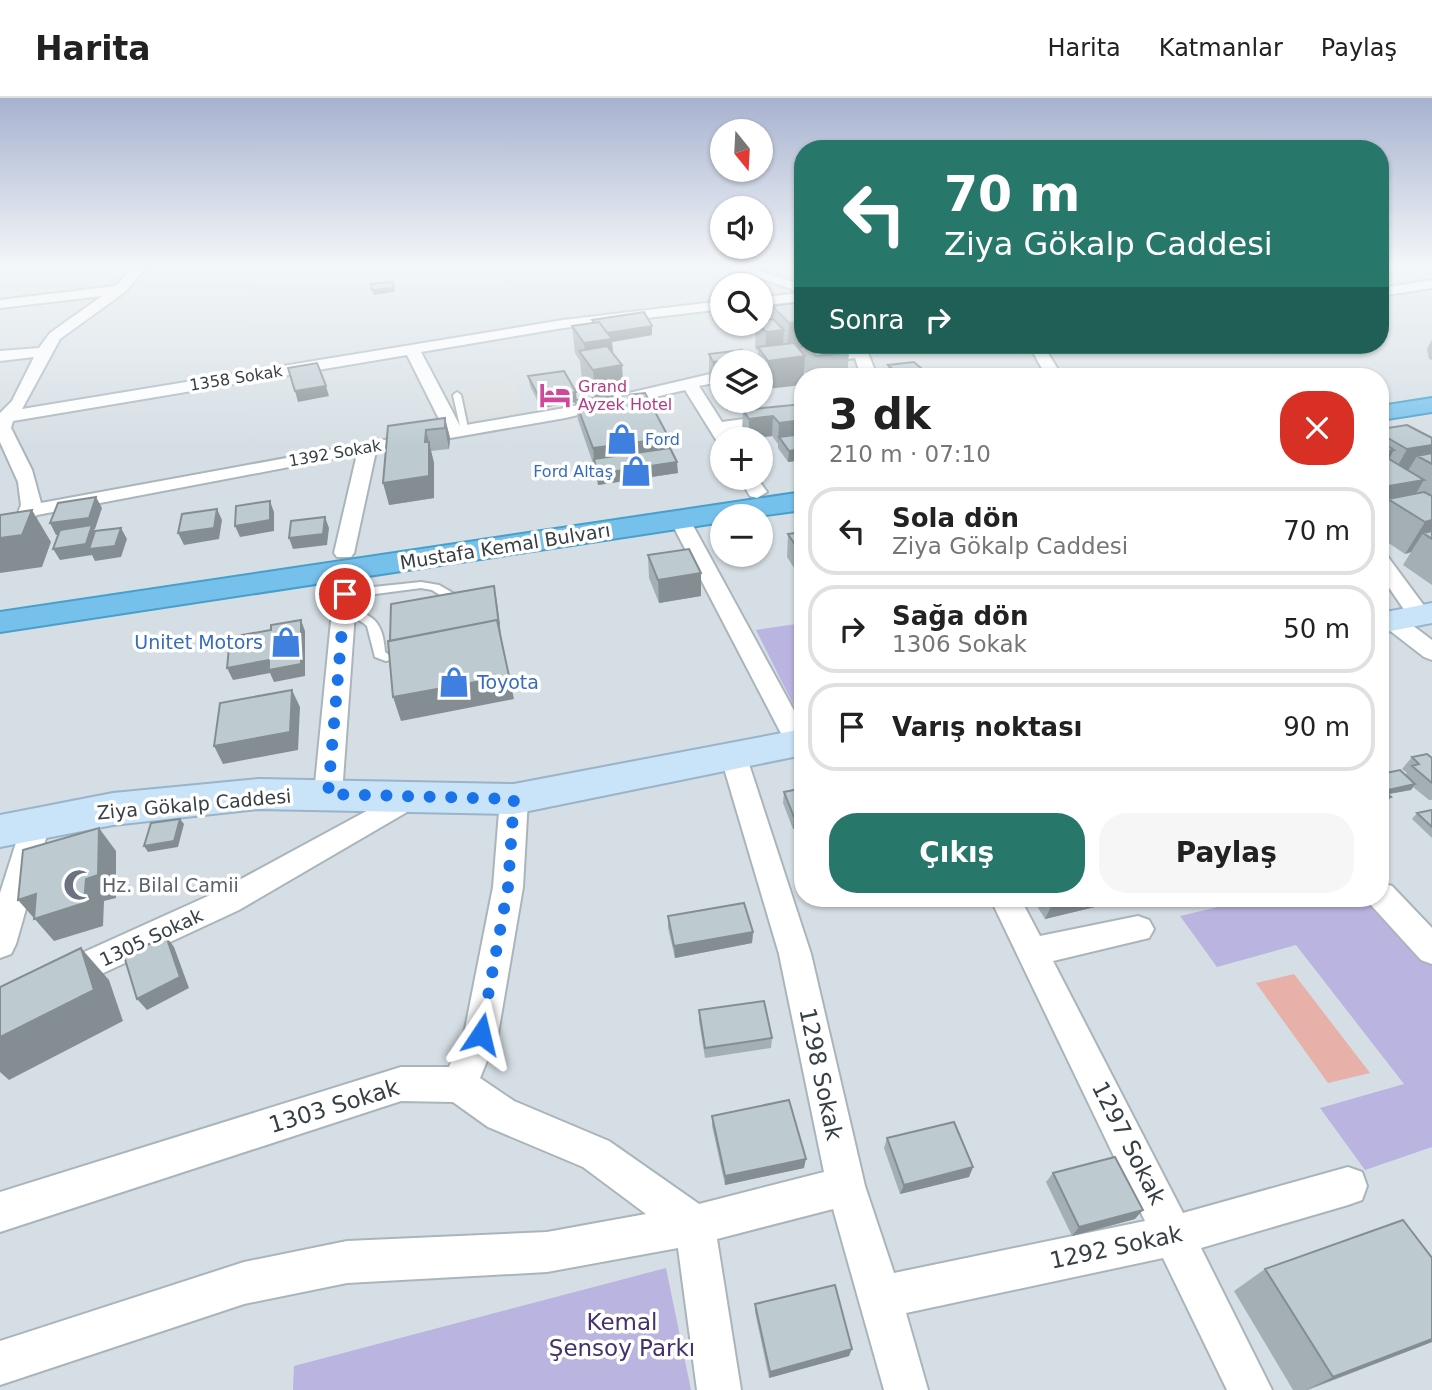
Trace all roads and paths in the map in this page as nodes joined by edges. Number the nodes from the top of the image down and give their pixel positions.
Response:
1 (67, 327) edge
2 (548, 327) edge
3 (412, 349) junction
4 (44, 352) junction
5 (834, 354) edge
6 (0, 356) edge
7 (773, 366) edge
8 (710, 379) edge
9 (690, 384) junction
10 (1432, 393) edge
11 (457, 395) dead end
12 (1389, 400) edge
13 (1432, 405) edge
14 (1389, 412) edge
15 (3, 417) edge
16 (794, 418) edge
17 (717, 427) edge
18 (750, 427) edge
19 (460, 431) junction
20 (368, 447) junction
21 (773, 485) edge
22 (794, 485) edge
23 (732, 490) edge
24 (794, 502) edge
25 (29, 511) junction
26 (680, 520) junction
27 (0, 540) edge
28 (1389, 579) edge
29 (345, 582) junction
30 (0, 604) edge
31 (455, 605) edge
32 (1406, 618) edge
33 (0, 622) edge
34 (1432, 652) edge
35 (386, 657) edge
36 (794, 730) edge
37 (794, 745) edge
38 (734, 758) junction
39 (328, 794) junction
40 (409, 798) junction
41 (514, 799) junction
42 (18, 828) edge
43 (1389, 903) edge
44 (1010, 907) edge
45 (1138, 929) dead end
46 (0, 944) edge
47 (1431, 948) edge
48 (1032, 952) junction
49 (0, 1006) edge
50 (459, 1085) junction
51 (846, 1186) junction
52 (1348, 1186) dead end
53 (0, 1212) edge
54 (695, 1225) junction
55 (1175, 1235) junction
56 (881, 1297) junction
57 (0, 1363) edge
58 (719, 1390) edge
59 (906, 1390) edge
60 (1251, 1390) edge

1 - 4 street
2 - 3 street, 1358 Sokak
3 - 15 street, 1358 Sokak
3 - 19 street
4 - 6 street
4 - 15 street
5 - 7 street
8 - 9 street, 1392 Sokak
9 - 17 street
9 - 19 street, 1392 Sokak
10 - 12 highway
11 - 19 lane
13 - 14 highway
15 - 25 street
16 - 18 street
19 - 20 street, 1392 Sokak
20 - 25 street, 1392 Sokak
20 - 29 street
21 - 22 highway, Mustafa Kemal Bulvarı
23 - 29 highway, Mustafa Kemal Bulvarı
24 - 26 highway, Mustafa Kemal Bulvarı
25 - 27 street
26 - 29 highway, Mustafa Kemal Bulvarı
26 - 36 street
28 - 32 street
29 - 30 highway, Mustafa Kemal Bulvarı
29 - 31 lane
29 - 33 highway, Mustafa Kemal Bulvarı
29 - 35 lane
29 - 39 street
32 - 34 street
37 - 38 street, Ziya Gökalp Caddesi
38 - 41 street, Ziya Gökalp Caddesi
38 - 51 street, 1298 Sokak
39 - 40 street, Ziya Gökalp Caddesi
39 - 42 street, Ziya Gökalp Caddesi
40 - 41 street, Ziya Gökalp Caddesi
40 - 49 street, 1305 Sokak
41 - 50 street
42 - 46 street
43 - 47 street
44 - 48 street, 1297 Sokak
45 - 48 street
48 - 55 street, 1297 Sokak
50 - 53 street, 1303 Sokak
50 - 54 street
51 - 54 street
51 - 56 street, 1298 Sokak
52 - 55 street, 1292 Sokak
54 - 57 street
54 - 58 street
55 - 56 street, 1292 Sokak
55 - 60 street, 1297 Sokak
56 - 59 street, 1298 Sokak

